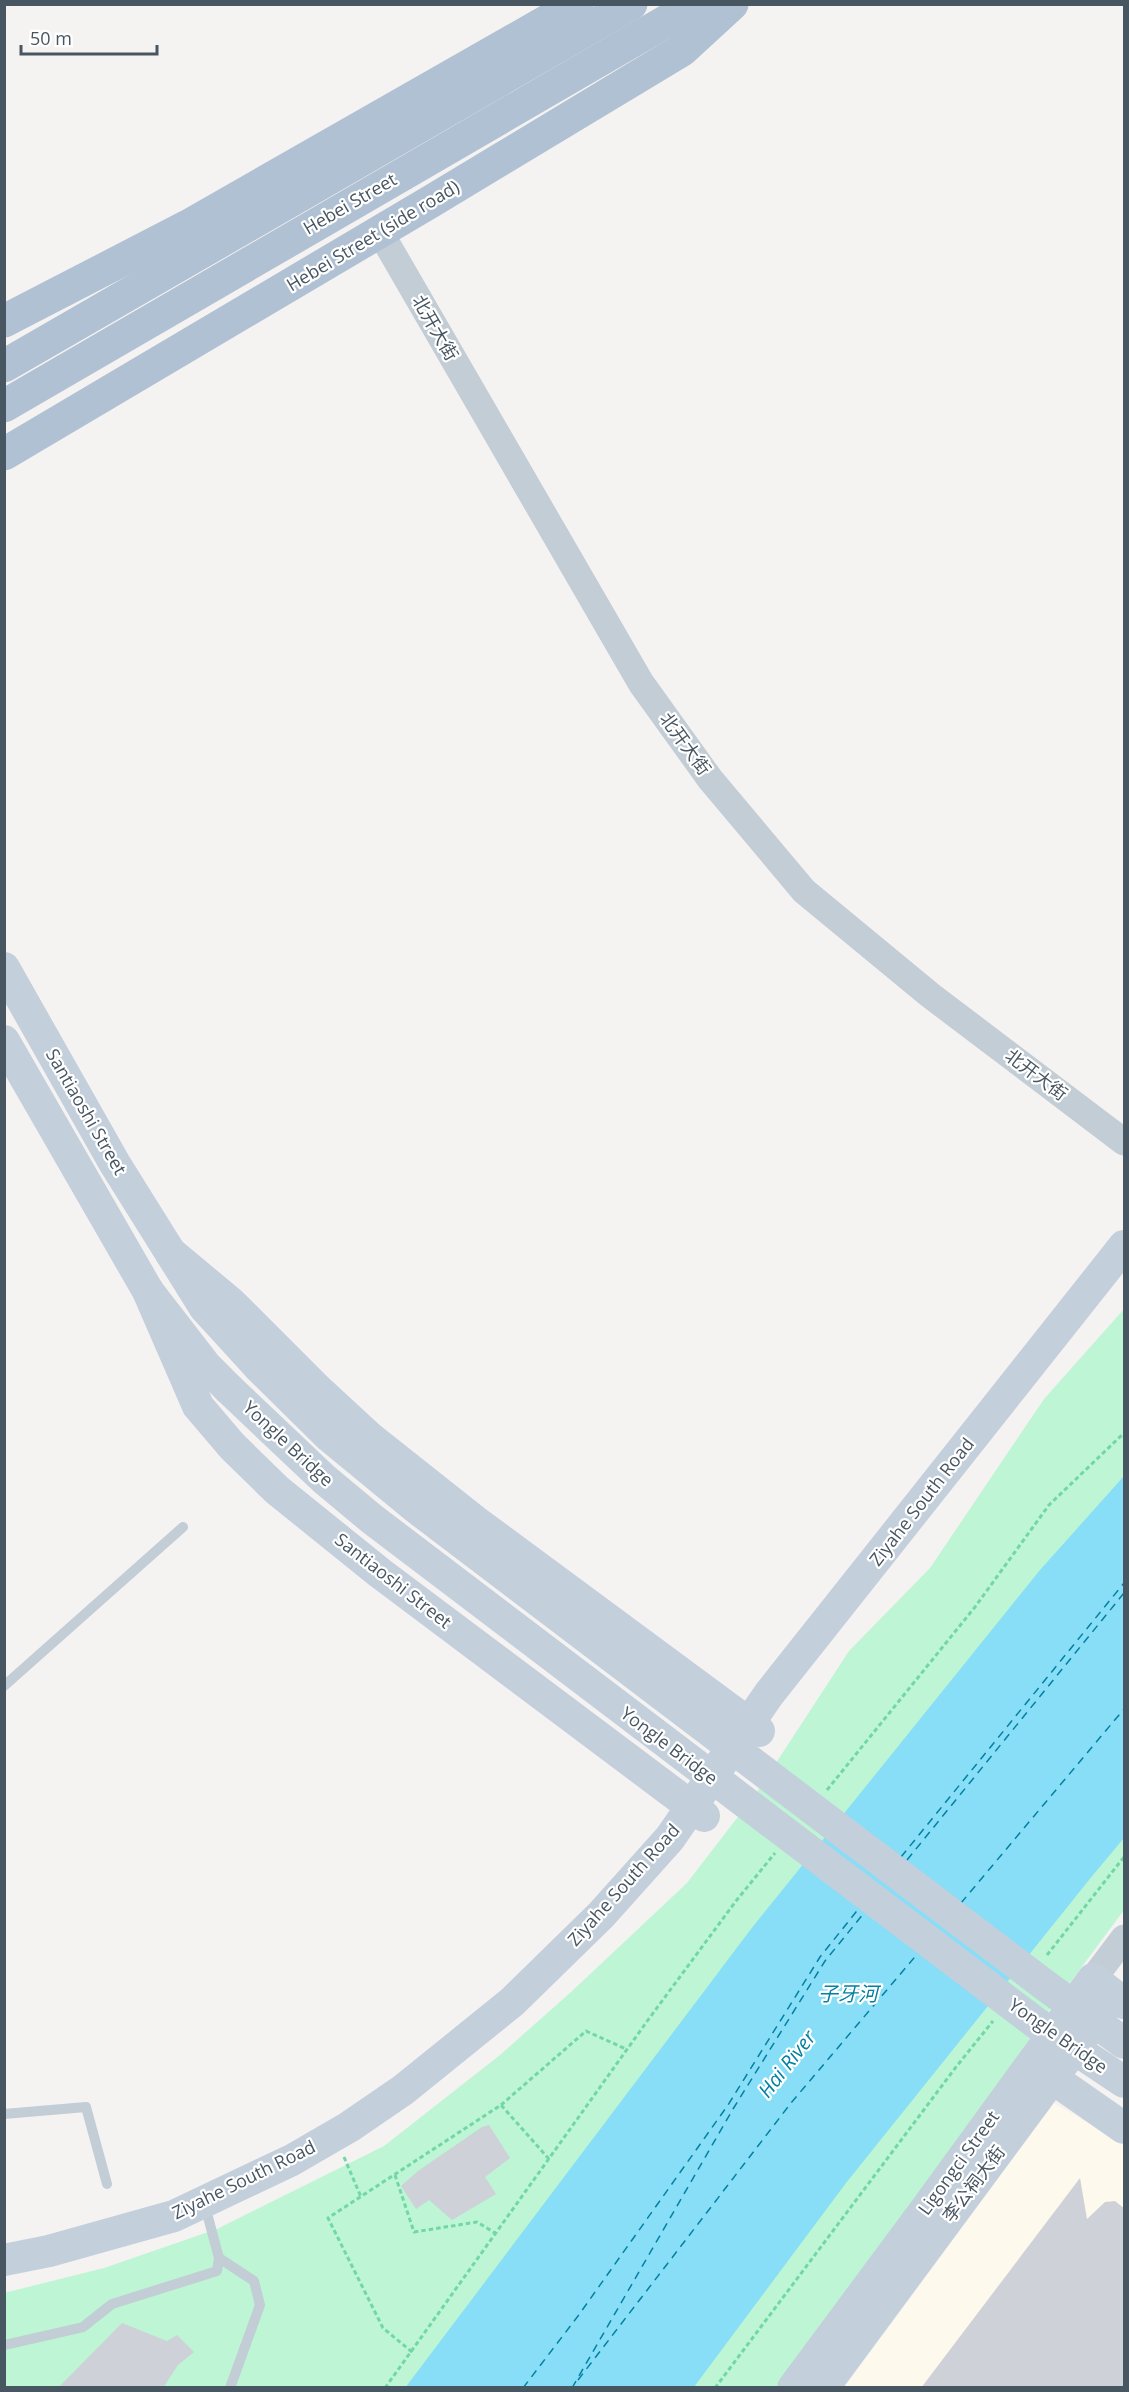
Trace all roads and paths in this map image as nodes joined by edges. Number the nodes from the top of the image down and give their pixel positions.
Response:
1 (577, 4) edge
2 (631, 4) edge
3 (696, 4) edge
4 (732, 5) edge
5 (380, 232) junction
6 (4, 321) edge
7 (4, 366) edge
8 (4, 406) edge
9 (4, 454) edge
10 (4, 968) edge
11 (4, 1041) edge
12 (1125, 1142) edge
13 (1125, 1246) edge
14 (171, 1253) junction
15 (1125, 1275) edge
16 (148, 1291) junction
17 (259, 1367) joint
18 (229, 1389) joint
19 (1125, 1433) edge
20 (183, 1527) dead end
21 (4, 1686) edge
22 (754, 1728) junction
23 (827, 1790) dead end
24 (698, 1811) junction
25 (781, 1845) dead end
26 (1125, 1857) edge
27 (1125, 1938) edge
28 (1045, 1957) dead end
29 (1114, 1989) edge
30 (993, 2021) dead end
31 (1125, 2043) edge
32 (627, 2049) junction
33 (1042, 2071) junction
34 (1125, 2082) edge
35 (501, 2105) junction
36 (4, 2114) edge
37 (1125, 2128) edge
38 (341, 2151) junction
39 (549, 2159) junction
40 (395, 2175) junction
41 (106, 2184) dead end
42 (361, 2197) junction
43 (208, 2217) junction
44 (495, 2233) junction
45 (219, 2258) junction
46 (4, 2260) edge
47 (4, 2277) edge
48 (4, 2345) edge
49 (412, 2352) junction
50 (230, 2388) edge
51 (385, 2388) edge
52 (715, 2388) edge
53 (793, 2388) edge
54 (823, 2388) edge

1 - 6 main road
2 - 7 main road, Hebei Street
3 - 8 main road, Hebei Street
4 - 5 main road, Hebei Street (side road)
5 - 9 main road, Hebei Street (side road)
5 - 12 street, 北开大街
10 - 14 main road, Santiaoshi Street
11 - 16 main road, Santiaoshi Street
13 - 22 main road, Ziyahe South Road
14 - 17 main road, Santiaoshi Street
14 - 22 main road, Santiaoshi Street
15 - 22 main road, Ziyahe South Road
16 - 18 main road, Santiaoshi Street
16 - 24 main road, Santiaoshi Street
17 - 31 main road, Yongle Bridge, bridge
18 - 34 main road, Yongle Bridge, bridge
19 - 23 path
20 - 21 lane
22 - 24 main road, Ziyahe South Road
24 - 38 main road, Ziyahe South Road
24 - 46 main road, Ziyahe South Road
25 - 32 path
26 - 28 path
27 - 29 street
29 - 33 main road, 李公祠大街
30 - 52 path
32 - 35 path
32 - 39 path
33 - 37 main road
33 - 53 main road, Ligongci Street
33 - 54 main road, 李公祠大街
35 - 39 path
35 - 40 path
36 - 41 lane
38 - 42 path
38 - 43 main road, Ziyahe South Road
39 - 44 path
40 - 42 path
40 - 44 path
42 - 49 path
43 - 45 lane
43 - 47 main road, Ziyahe South Road
44 - 49 path
45 - 48 lane
45 - 50 lane
49 - 51 path

